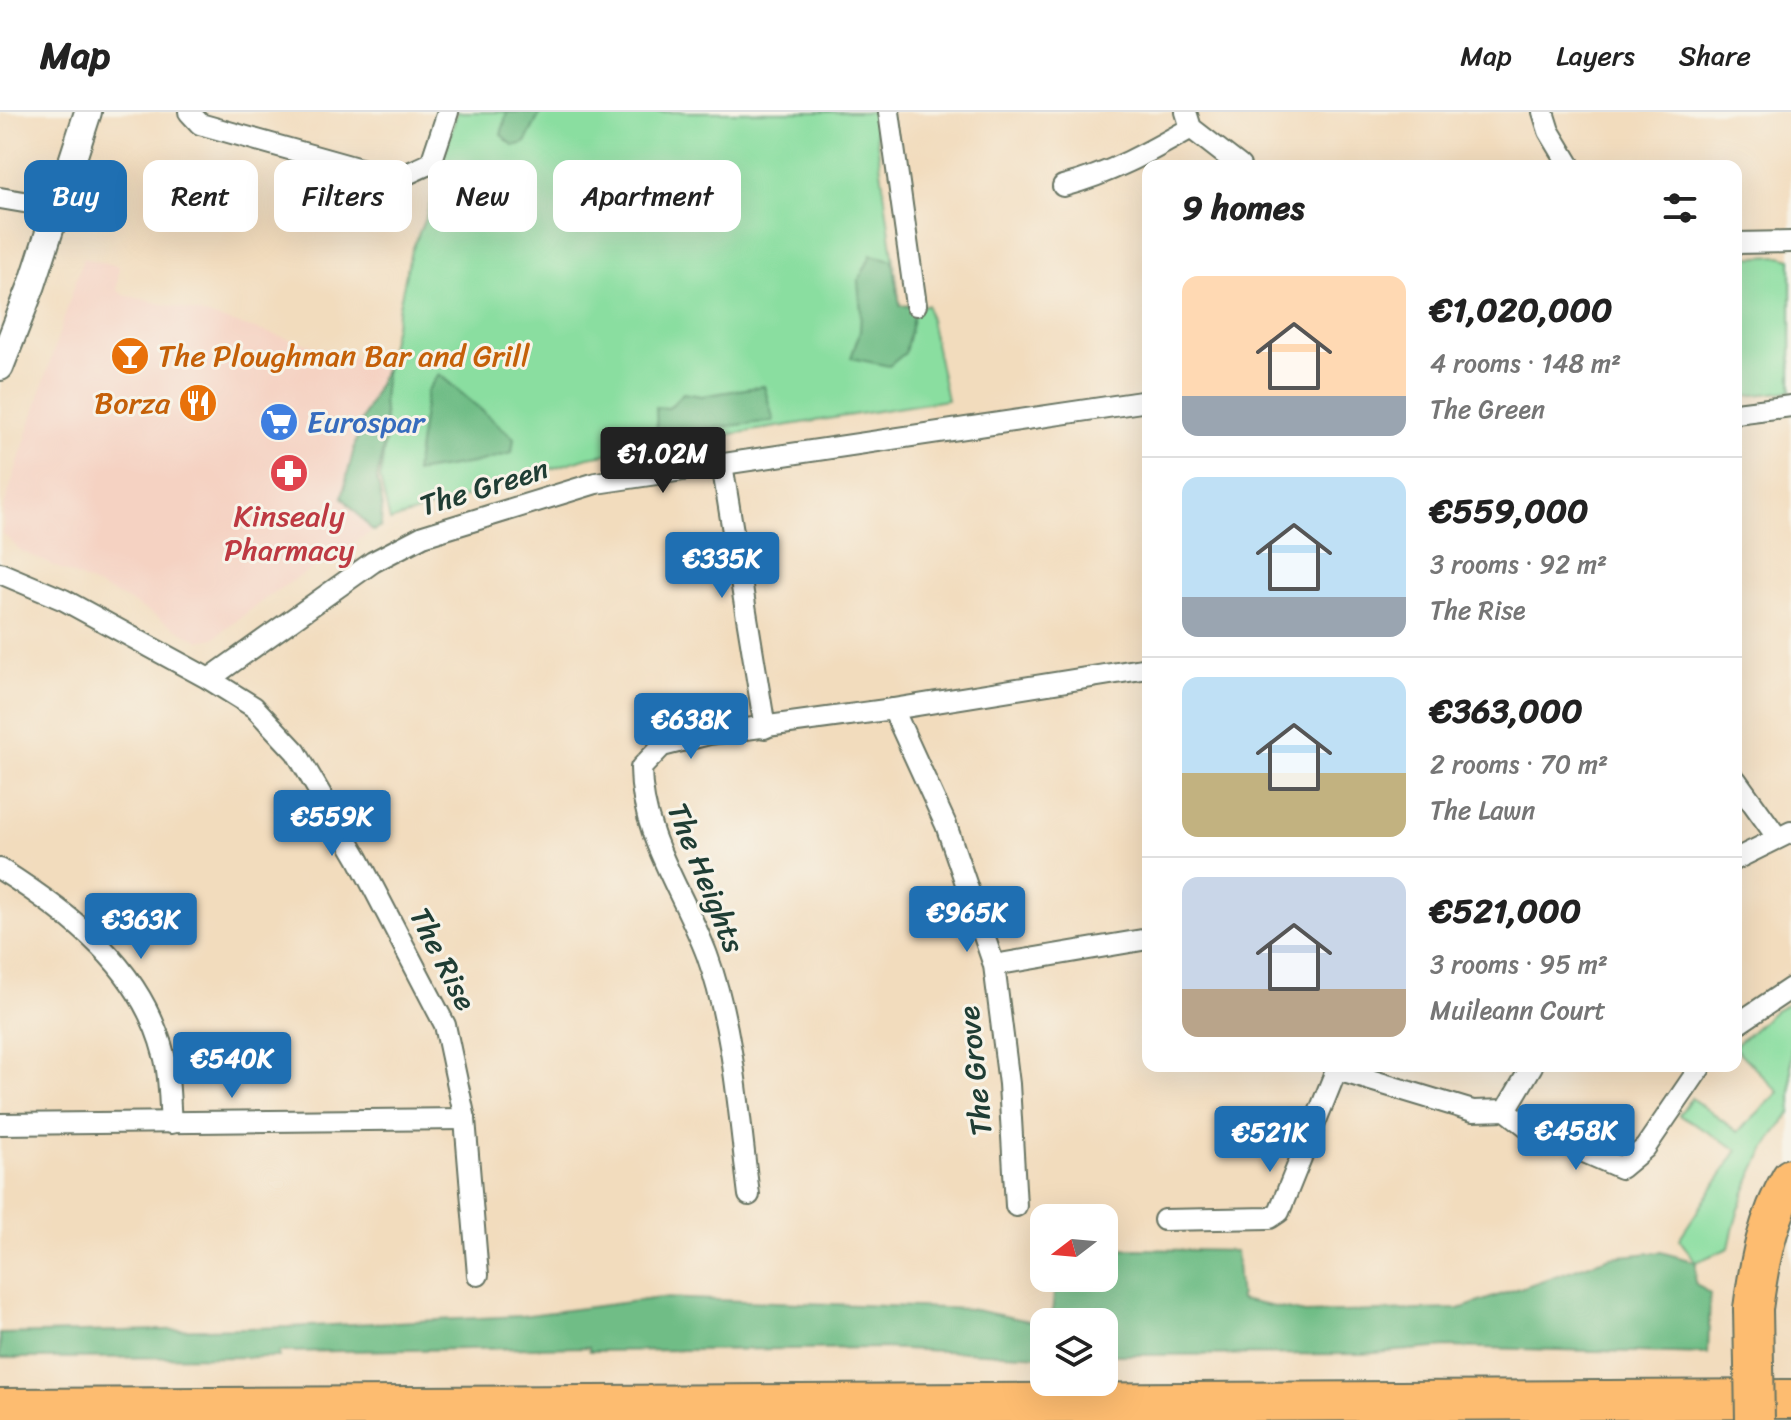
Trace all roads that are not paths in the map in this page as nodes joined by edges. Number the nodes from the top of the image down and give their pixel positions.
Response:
1 (88, 112) edge
2 (189, 112) edge
3 (448, 112) edge
4 (889, 112) edge
5 (1543, 112) edge
6 (1188, 120) edge
7 (74, 160) edge
8 (1233, 160) edge
9 (1566, 160) edge
10 (1063, 186) dead end
11 (0, 198) edge
12 (24, 202) edge
13 (51, 232) edge
14 (1791, 242) edge
15 (1742, 243) edge
16 (916, 305) dead end
17 (0, 367) edge
18 (1142, 402) edge
19 (1791, 406) edge
20 (1742, 412) edge
21 (722, 464) junction
22 (0, 573) edge
23 (1142, 669) edge
24 (209, 679) junction
25 (893, 709) junction
26 (765, 728) junction
27 (1742, 787) edge
28 (1784, 835) edge
29 (1742, 856) edge
30 (0, 869) edge
31 (1142, 940) edge
32 (994, 965) junction
33 (1791, 988) edge
34 (1742, 1021) edge
35 (1335, 1072) edge
36 (1350, 1072) edge
37 (1529, 1072) edge
38 (1697, 1072) edge
39 (1512, 1101) junction
40 (465, 1119) junction
41 (171, 1123) junction
42 (0, 1124) edge
43 (1791, 1178) edge
44 (749, 1195) dead end
45 (1016, 1206) dead end
46 (1164, 1220) dead end
47 (478, 1275) dead end
48 (1791, 1399) edge
49 (0, 1408) edge
50 (1755, 1420) edge

1 - 7 street
2 - 3 street
4 - 16 street
5 - 9 street
6 - 8 street
6 - 10 street
11 - 12 street
13 - 17 street
14 - 15 street
18 - 21 street, The Green
19 - 20 street
21 - 24 street, The Green
21 - 26 street
22 - 24 street, The Rise
23 - 25 street, The Heights
24 - 40 street, The Rise
25 - 26 street, The Heights
25 - 32 street, The Grove
26 - 44 street, The Heights
27 - 28 street
28 - 29 street
30 - 41 street
31 - 32 street
32 - 45 street, The Grove
33 - 34 street
35 - 46 street
36 - 39 street
37 - 39 street
38 - 39 street
40 - 41 street
40 - 47 street, The Rise
41 - 42 street
43 - 50 highway, bridge
48 - 49 highway

